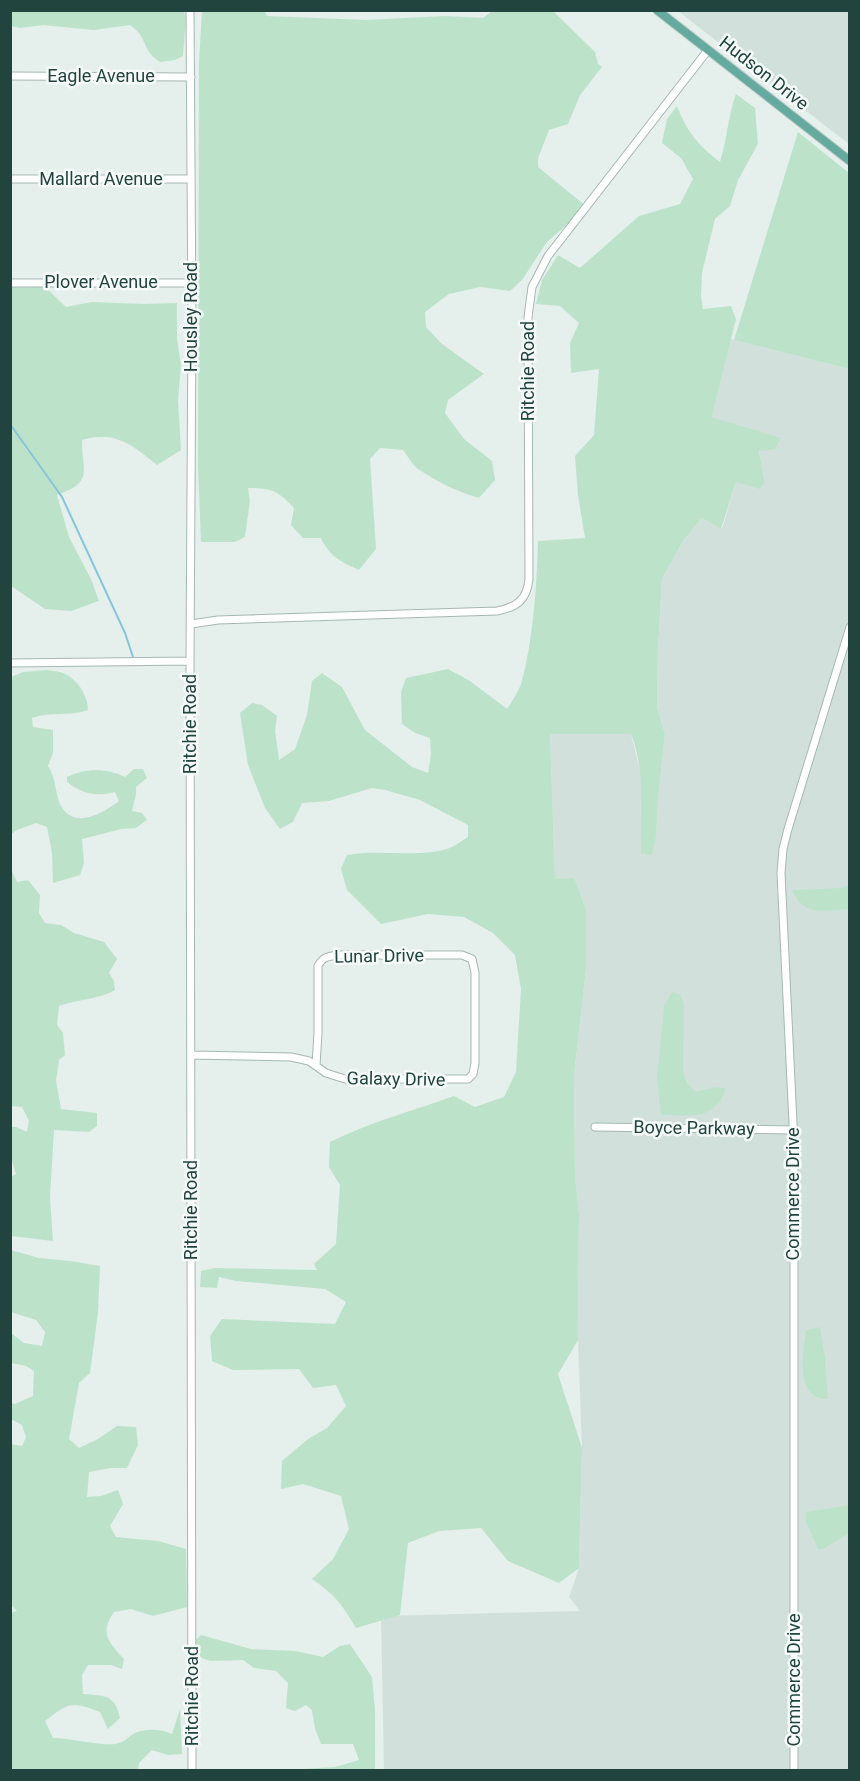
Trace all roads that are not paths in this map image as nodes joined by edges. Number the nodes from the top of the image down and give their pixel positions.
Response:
1 (190, 10) edge
2 (657, 10) edge
3 (708, 50) junction
4 (10, 76) edge
5 (192, 77) junction
6 (849, 162) edge
7 (10, 179) edge
8 (191, 179) junction
9 (10, 283) edge
10 (191, 283) junction
11 (191, 624) junction
12 (849, 627) edge
13 (190, 661) junction
14 (10, 663) edge
15 (191, 1055) junction
16 (316, 1065) junction
17 (462, 1080) joint
18 (595, 1127) dead end
19 (793, 1130) junction
20 (192, 1770) edge
21 (794, 1770) edge

1 - 5 street, Housley Road
2 - 3 main road, Hudson Drive
3 - 6 main road, Hudson Drive
3 - 11 street, Ritchie Road
4 - 5 street, Eagle Avenue
5 - 8 street, Housley Road
7 - 8 street, Mallard Avenue
8 - 10 street, Housley Road
9 - 10 street, Plover Avenue
10 - 11 street, Housley Road
11 - 13 street, Ritchie Road
12 - 19 street, Commerce Drive
13 - 14 street
13 - 15 street, Ritchie Road
15 - 16 street, Galaxy Drive
15 - 20 street, Ritchie Road
16 - 17 street, Galaxy Drive
16 - 17 street, Lunar Drive
18 - 19 street, Boyce Parkway
19 - 21 street, Commerce Drive

